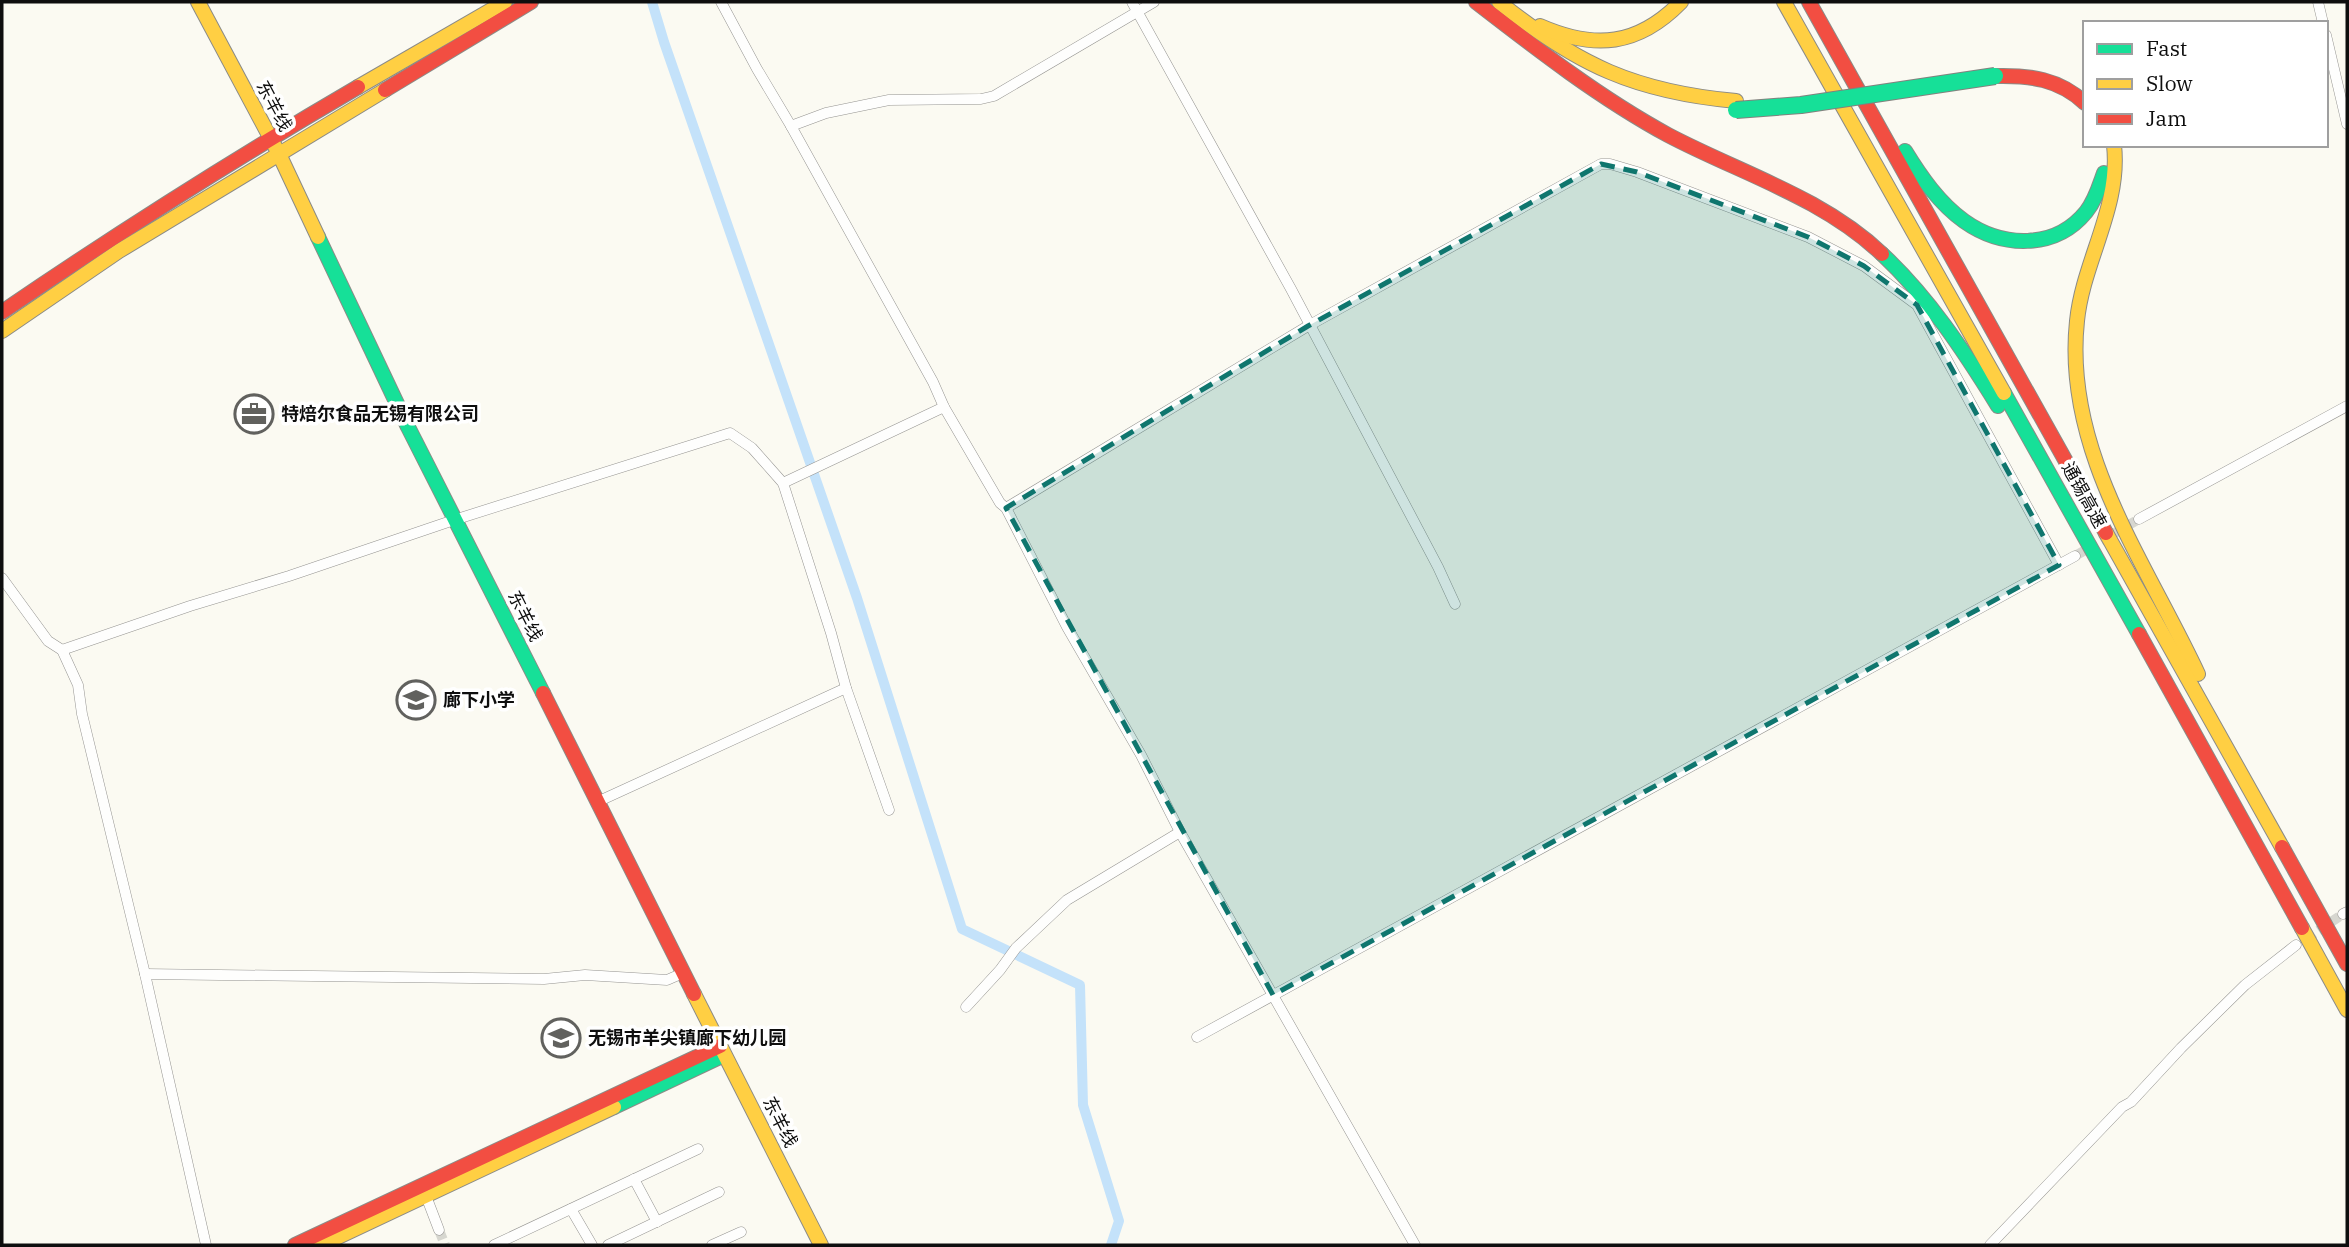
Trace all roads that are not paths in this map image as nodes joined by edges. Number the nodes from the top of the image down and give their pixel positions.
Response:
1 (198, 2) edge
2 (505, 2) edge
3 (531, 2) edge
4 (721, 2) edge
5 (1132, 2) edge
6 (1154, 2) edge
7 (1476, 2) edge
8 (1681, 2) edge
9 (1784, 2) edge
10 (1812, 2) edge
11 (2318, 2) edge
12 (1501, 9) edge
13 (1137, 12) junction
14 (2323, 21) edge
15 (2328, 43) edge
16 (1995, 71) junction
17 (2083, 90) edge
18 (2083, 101) edge
19 (2347, 124) edge
20 (790, 126) junction
21 (270, 139) junction
22 (2104, 147) edge
23 (2114, 147) edge
24 (279, 154) junction
25 (2, 312) edge
26 (1308, 326) junction
27 (2, 331) edge
28 (2347, 406) edge
29 (944, 407) junction
30 (783, 483) junction
31 (1006, 508) junction
32 (2139, 519) tunnel mouth
33 (454, 520) junction
34 (2075, 556) tunnel mouth
35 (2059, 565) junction
36 (2, 578) edge
37 (2116, 592) junction
38 (1455, 604) dead end
39 (62, 650) junction
40 (2188, 666) junction
41 (846, 688) junction
42 (597, 802) junction
43 (889, 810) dead end
44 (1180, 832) junction
45 (2297, 945) tunnel mouth
46 (2347, 964) edge
47 (145, 974) junction
48 (683, 974) junction
49 (1273, 995) junction
50 (966, 1007) dead end
51 (2347, 1010) edge
52 (1197, 1037) dead end
53 (722, 1051) junction
54 (698, 1149) dead end
55 (634, 1180) junction
56 (719, 1192) dead end
57 (426, 1196) junction
58 (571, 1209) junction
59 (657, 1222) junction
60 (439, 1230) tunnel mouth
61 (741, 1232) dead end
62 (622, 1242) edge
63 (206, 1245) edge
64 (295, 1245) edge
65 (321, 1245) edge
66 (494, 1245) edge
67 (592, 1245) edge
68 (608, 1245) edge
69 (712, 1245) edge
70 (821, 1245) edge
71 (1415, 1245) edge
72 (1990, 1245) edge

1 - 21 main road, 东羊线
2 - 21 main road
3 - 24 main road
4 - 20 street
5 - 13 street
6 - 13 street
7 - 12 main road
8 - 12 main road
9 - 37 main road, 通锡高速
10 - 22 main road
10 - 40 main road, 通锡高速
11 - 14 street
12 - 16 main road
12 - 37 main road
13 - 20 street
13 - 26 street
15 - 19 street
16 - 17 main road
16 - 18 main road
20 - 29 street
21 - 24 main road, 东羊线
21 - 25 main road
23 - 40 main road
24 - 27 main road
24 - 33 main road, 东羊线
26 - 31 street
26 - 35 street
26 - 38 street
28 - 32 street
29 - 30 street
29 - 31 street
30 - 33 street
30 - 41 street
31 - 44 street
33 - 39 street
33 - 42 main road, 东羊线
34 - 35 street
35 - 49 street
36 - 39 street
37 - 51 main road, 通锡高速
39 - 47 street
40 - 46 main road, 通锡高速
41 - 42 street
41 - 43 street
42 - 48 main road, 东羊线
44 - 49 street
44 - 50 street
45 - 72 street
47 - 48 street
47 - 63 street
48 - 53 main road, 东羊线
49 - 52 street
49 - 71 street
53 - 57 main road
53 - 64 main road
53 - 70 main road, 东羊线
54 - 55 street
55 - 58 street
55 - 59 street
56 - 59 street
57 - 60 street
57 - 65 main road
58 - 66 street
58 - 67 street
59 - 62 street
61 - 69 street
62 - 68 street

